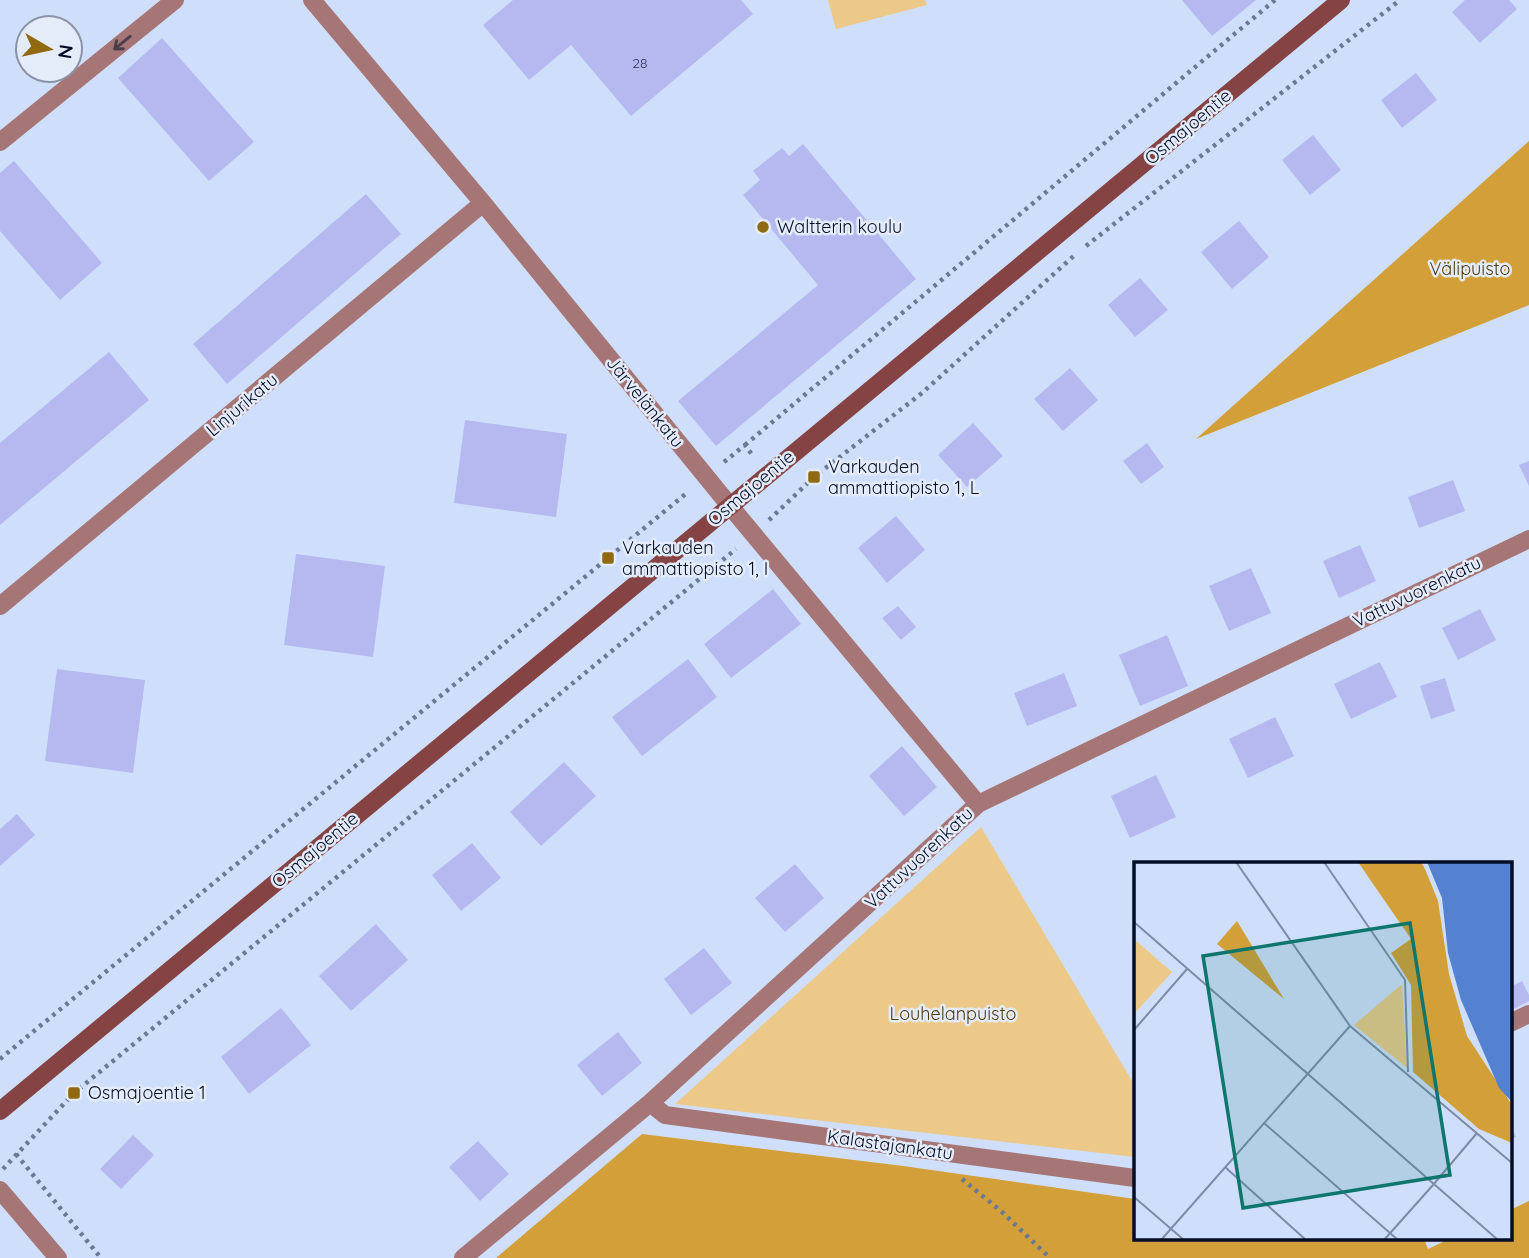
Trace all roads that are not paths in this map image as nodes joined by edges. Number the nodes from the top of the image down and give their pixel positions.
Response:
1 (175, 0) edge
2 (312, 0) edge
3 (1341, 0) edge
4 (0, 142) edge
5 (483, 203) junction
6 (730, 506) junction
7 (1529, 539) edge
8 (0, 606) edge
9 (978, 804) junction
10 (1529, 1014) edge
11 (1512, 1022) edge
12 (650, 1103) junction
13 (0, 1111) edge
14 (1134, 1178) edge
15 (0, 1190) edge
16 (58, 1258) edge
17 (463, 1258) edge

1 -> 4 street
2 - 5 street, Järvelänkatu
3 - 6 street, Osmajoentie
5 - 6 street, Järvelänkatu
5 - 8 street, Linjurikatu
6 - 9 street, Järvelänkatu
6 - 13 street, Osmajoentie
7 - 9 street, Vattuvuorenkatu
9 - 12 street, Vattuvuorenkatu
10 - 11 street
12 - 14 street, Kalastajankatu
12 - 17 street, Vattuvuorenkatu
15 - 16 street

